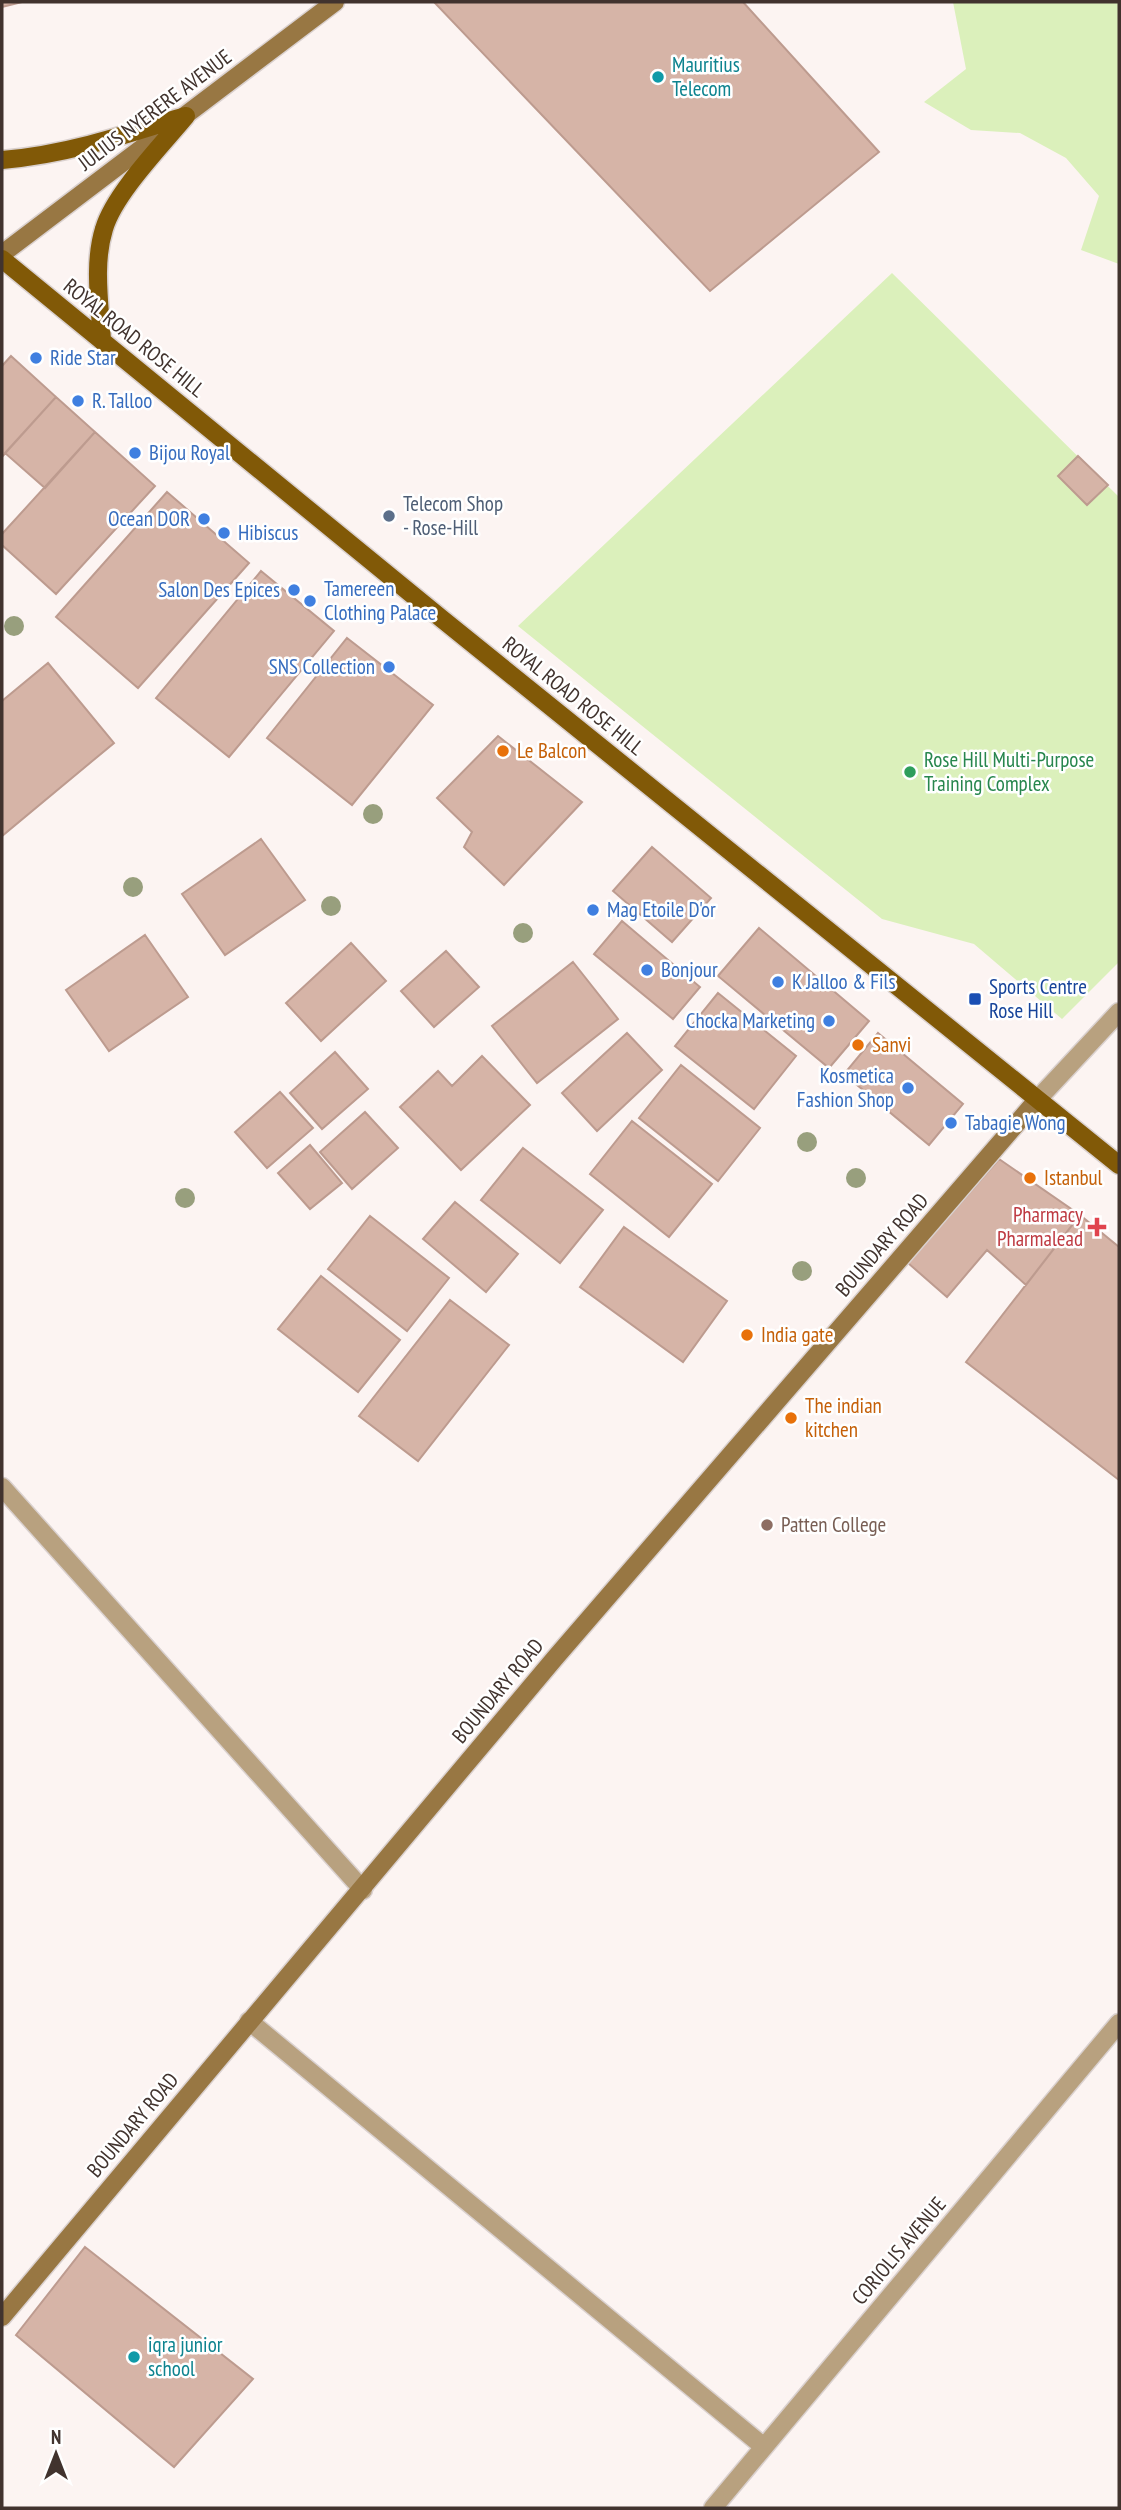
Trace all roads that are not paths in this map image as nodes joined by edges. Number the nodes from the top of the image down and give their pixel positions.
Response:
1 (335, 2) edge
2 (186, 116) junction
3 (2, 160) edge
4 (2, 256) edge
5 (102, 341) junction
6 (1119, 1012) edge
7 (1037, 1100) junction
8 (1119, 1166) edge
9 (2, 1487) edge
10 (363, 1890) junction
11 (249, 2021) junction
12 (1119, 2023) edge
13 (2, 2317) edge
14 (764, 2447) junction
15 (713, 2508) edge

1 - 2 main road, JULIUS NYERERE AVENUE
2 - 3 main road
2 - 4 main road, JULIUS NYERERE AVENUE
2 - 5 main road
4 - 5 main road, ROYAL ROAD ROSE HILL
5 - 7 main road, ROYAL ROAD ROSE HILL
6 - 7 street
7 - 8 main road, ROYAL ROAD ROSE HILL
7 - 10 main road, BOUNDARY ROAD
9 - 10 street
10 - 11 main road, BOUNDARY ROAD
11 - 13 main road, BOUNDARY ROAD
11 - 14 street
12 - 14 street, CORIOLIS AVENUE
14 - 15 street, CORIOLIS AVENUE

